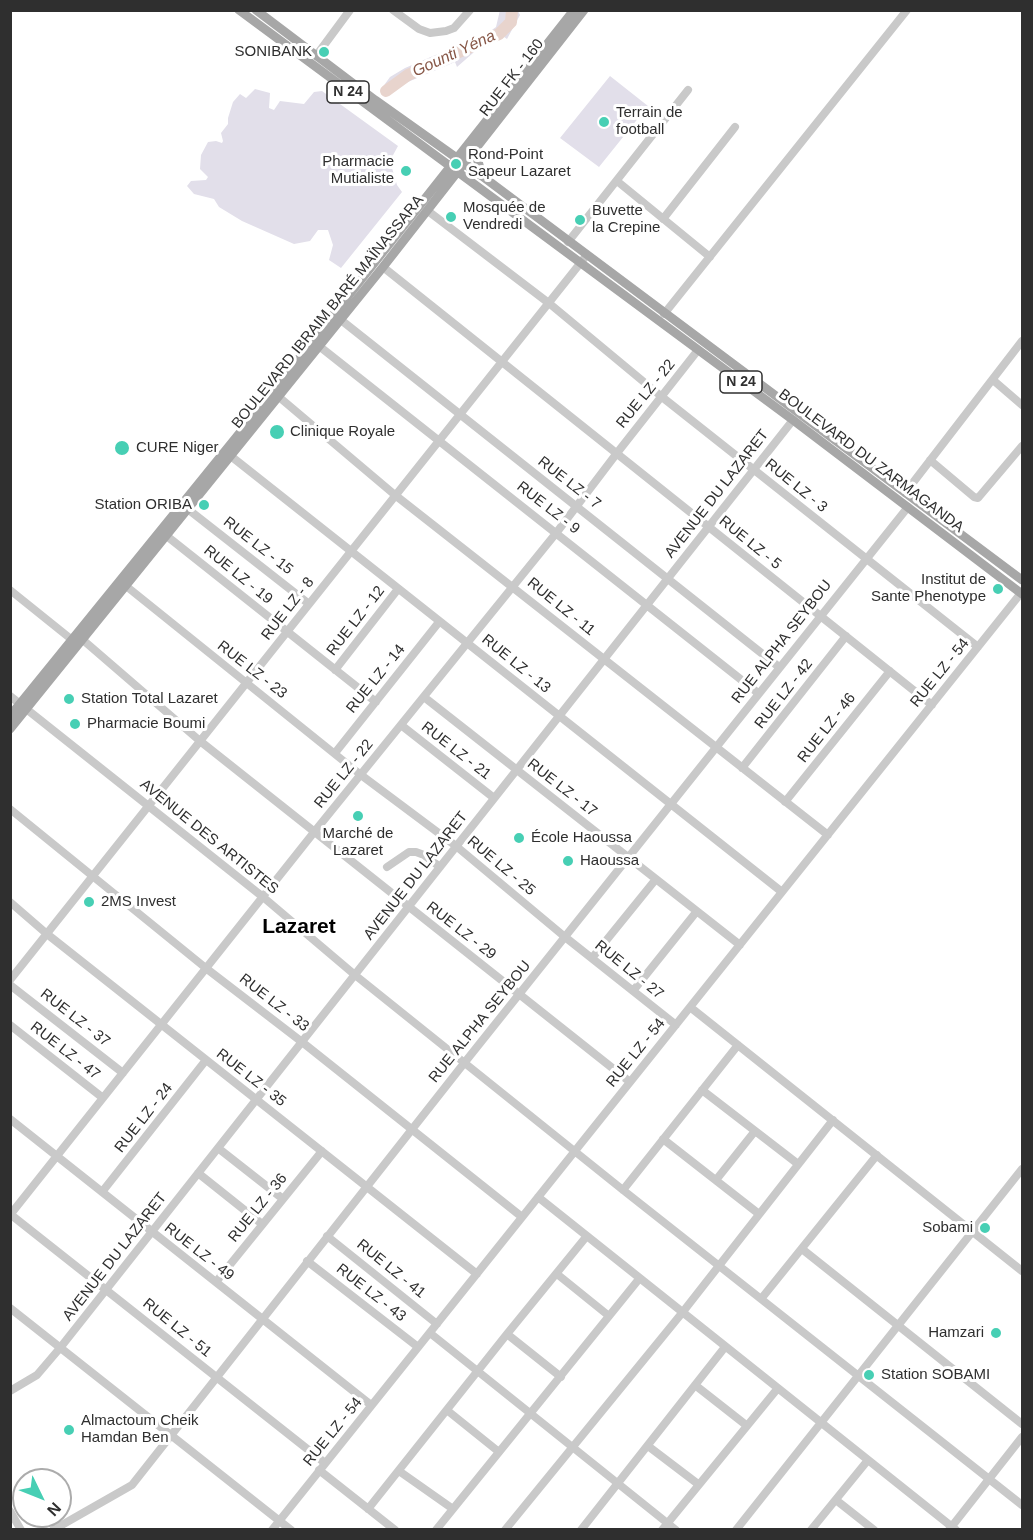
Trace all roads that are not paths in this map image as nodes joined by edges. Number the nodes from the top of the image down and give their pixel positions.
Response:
1 (239, 10) edge
2 (256, 10) edge
3 (350, 10) edge
4 (393, 10) edge
5 (470, 10) edge
6 (574, 10) edge
7 (584, 10) edge
8 (907, 10) edge
9 (269, 27) junction
10 (316, 56) junction
11 (688, 90) dead end
12 (735, 127) dead end
13 (471, 139) junction
14 (445, 150) junction
15 (475, 150) junction
16 (460, 161) junction
17 (453, 170) junction
18 (482, 177) junction
19 (617, 181) junction
20 (428, 211) junction
21 (663, 219) junction
22 (568, 242) junction
23 (710, 257) junction
24 (583, 260) junction
25 (383, 267) junction
26 (550, 304) junction
27 (664, 314) junction
28 (341, 320) junction
29 (1023, 341) edge
30 (319, 346) junction
31 (698, 350) junction
32 (502, 361) junction
33 (993, 380) junction
34 (662, 397) junction
35 (279, 398) junction
36 (1023, 405) edge
37 (460, 414) junction
38 (793, 420) junction
39 (439, 440) junction
40 (1023, 446) edge
41 (616, 453) junction
42 (232, 457) junction
43 (930, 460) junction
44 (754, 469) junction
45 (905, 492) junction
46 (395, 495) junction
47 (576, 506) junction
48 (908, 507) junction
49 (189, 510) junction
50 (709, 526) junction
51 (557, 532) junction
52 (168, 537) junction
53 (351, 552) junction
54 (865, 559) junction
55 (668, 578) junction
56 (1023, 580) edge
57 (126, 586) junction
58 (513, 586) junction
59 (398, 589) junction
60 (10, 590) edge
61 (1022, 593) edge
62 (309, 604) junction
63 (647, 605) junction
64 (820, 615) junction
65 (439, 622) junction
66 (287, 632) junction
67 (846, 636) junction
68 (72, 639) junction
69 (82, 640) junction
70 (467, 642) junction
71 (978, 647) junction
72 (604, 659) junction
73 (779, 667) junction
74 (335, 670) junction
75 (890, 671) junction
76 (246, 684) junction
77 (759, 693) junction
78 (10, 696) edge
79 (424, 697) junction
80 (376, 702) junction
81 (932, 705) junction
82 (24, 706) junction
83 (10, 716) edge
84 (559, 716) junction
85 (401, 725) junction
86 (10, 729) edge
87 (200, 741) junction
88 (715, 748) junction
89 (335, 753) junction
90 (742, 768) junction
91 (517, 770) junction
92 (361, 775) junction
93 (494, 798) junction
94 (785, 802) junction
95 (670, 805) junction
96 (148, 806) junction
97 (10, 809) edge
98 (315, 831) junction
99 (828, 835) junction
100 (456, 846) junction
101 (628, 857) junction
102 (387, 867) dead end
103 (440, 867) junction
104 (92, 877) junction
105 (656, 879) junction
106 (782, 892) junction
107 (263, 897) junction
108 (10, 902) edge
109 (408, 907) junction
110 (697, 911) junction
111 (47, 934) junction
112 (565, 937) junction
113 (740, 945) junction
114 (592, 958) junction
115 (207, 969) junction
116 (355, 975) junction
117 (10, 980) edge
118 (10, 984) edge
119 (633, 991) junction
120 (519, 994) junction
121 (690, 1007) junction
122 (10, 1024) edge
123 (163, 1024) junction
124 (676, 1024) junction
125 (302, 1042) junction
126 (738, 1045) junction
127 (206, 1060) junction
128 (465, 1062) junction
129 (123, 1073) junction
130 (630, 1082) junction
131 (702, 1090) junction
132 (103, 1098) junction
133 (256, 1100) junction
134 (10, 1119) edge
135 (833, 1120) junction
136 (411, 1130) junction
137 (755, 1131) junction
138 (663, 1139) junction
139 (218, 1148) junction
140 (576, 1150) junction
141 (322, 1151) junction
142 (877, 1155) junction
143 (57, 1157) junction
144 (798, 1164) junction
145 (1023, 1169) edge
146 (198, 1173) junction
147 (716, 1180) junction
148 (366, 1187) junction
149 (623, 1190) junction
150 (102, 1192) junction
151 (538, 1197) junction
152 (283, 1199) junction
153 (11, 1214) edge
154 (759, 1214) junction
155 (522, 1218) junction
156 (262, 1224) junction
157 (152, 1232) junction
158 (973, 1232) junction
159 (327, 1236) junction
160 (586, 1237) junction
161 (802, 1249) junction
162 (307, 1261) junction
163 (719, 1266) junction
164 (1021, 1267) edge
165 (477, 1274) junction
166 (556, 1274) junction
167 (639, 1278) junction
168 (216, 1282) junction
169 (107, 1289) junction
170 (761, 1299) junction
171 (11, 1310) edge
172 (682, 1313) junction
173 (609, 1316) junction
174 (261, 1318) junction
175 (437, 1324) junction
176 (899, 1324) junction
177 (430, 1333) junction
178 (507, 1334) junction
179 (418, 1347) junction
180 (725, 1347) junction
181 (60, 1348) junction
182 (479, 1371) junction
183 (216, 1376) junction
184 (858, 1376) junction
185 (561, 1377) junction
186 (695, 1385) junction
187 (778, 1388) junction
188 (10, 1391) edge
189 (371, 1406) junction
190 (448, 1410) junction
191 (531, 1414) junction
192 (821, 1423) junction
193 (1023, 1424) edge
194 (746, 1425) junction
195 (170, 1435) junction
196 (1023, 1437) edge
197 (648, 1446) junction
198 (572, 1448) junction
199 (499, 1452) junction
200 (868, 1460) junction
201 (325, 1463) junction
202 (320, 1470) junction
203 (399, 1471) junction
204 (989, 1479) junction
205 (616, 1483) junction
206 (698, 1484) junction
207 (836, 1500) junction
208 (1023, 1505) edge
209 (369, 1509) junction
210 (453, 1509) junction
211 (10, 1511) edge
212 (280, 1521) junction
213 (583, 1526) edge
214 (664, 1526) edge
215 (952, 1528) edge
216 (21, 1530) edge
217 (53, 1530) edge
218 (272, 1530) edge
219 (291, 1530) edge
220 (394, 1530) edge
221 (436, 1530) edge
222 (505, 1530) edge
223 (594, 1530) edge
224 (676, 1530) edge
225 (736, 1530) edge
226 (811, 1530) edge
227 (874, 1530) edge

1 - 9 main road, BOULEVARD DU ZARMAGANDA / N 24
2 - 9 main road, BOULEVARD DU ZARMAGANDA / N 24
3 - 10 street
4 - 5 street
6 - 13 main road, RUE FK - 160
7 - 15 main road, RUE FK - 160
8 - 23 street
9 - 10 main road, BOULEVARD DU ZARMAGANDA / N 24
9 - 17 main road, BOULEVARD DU ZARMAGANDA / N 24
10 - 14 main road, BOULEVARD DU ZARMAGANDA / N 24
11 - 19 street
12 - 21 street
13 - 14 main road
13 - 16 main road, RUE FK - 160
14 - 16 main road, BOULEVARD DU ZARMAGANDA / N 24
15 - 16 main road, RUE FK - 160
15 - 18 main road
16 - 17 main road, BOULEVARD IBRAIM BARÉ MAÏNASSARA
16 - 18 main road, BOULEVARD DU ZARMAGANDA / N 24
17 - 20 main road, BOULEVARD IBRAIM BARÉ MAÏNASSARA
17 - 24 main road, BOULEVARD DU ZARMAGANDA / N 24
17 - 68 main road, BOULEVARD IBRAIM BARÉ MAÏNASSARA
18 - 22 main road, BOULEVARD DU ZARMAGANDA / N 24
19 - 21 street
19 - 22 street
20 - 25 main road, BOULEVARD IBRAIM BARÉ MAÏNASSARA
20 - 26 street, RUE LZ - 3
21 - 23 street
22 - 24 main road, BOULEVARD DU ZARMAGANDA / N 24
23 - 27 street
24 - 26 street, RUE LZ - 8
24 - 27 main road, BOULEVARD DU ZARMAGANDA / N 24
24 - 31 main road, BOULEVARD DU ZARMAGANDA / N 24
25 - 28 main road, BOULEVARD IBRAIM BARÉ MAÏNASSARA
25 - 32 street, RUE LZ - 5
26 - 32 street, RUE LZ - 8
26 - 34 street, RUE LZ - 3
27 - 45 main road, BOULEVARD DU ZARMAGANDA / N 24
28 - 30 main road, BOULEVARD IBRAIM BARÉ MAÏNASSARA
28 - 37 street, RUE LZ - 7
29 - 33 street
30 - 35 main road, BOULEVARD IBRAIM BARÉ MAÏNASSARA
30 - 39 street, RUE LZ - 9
31 - 34 street, RUE LZ - 22
31 - 38 main road, BOULEVARD DU ZARMAGANDA / N 24
32 - 37 street, RUE LZ - 8
32 - 41 street, RUE LZ - 5
33 - 36 street
33 - 43 street
34 - 41 street, RUE LZ - 22
34 - 44 street, RUE LZ - 3
35 - 42 main road, BOULEVARD IBRAIM BARÉ MAÏNASSARA
35 - 46 street, RUE LZ - 11
37 - 39 street, RUE LZ - 8
37 - 47 street, RUE LZ - 7
38 - 44 street, AVENUE DU LAZARET
38 - 48 main road, BOULEVARD DU ZARMAGANDA / N 24
39 - 46 street, RUE LZ - 8
39 - 51 street, RUE LZ - 9
40 - 43 street
41 - 47 street, RUE LZ - 22
41 - 50 street, RUE LZ - 5
42 - 49 main road, BOULEVARD IBRAIM BARÉ MAÏNASSARA
42 - 53 street, RUE LZ - 13
43 - 45 street
44 - 50 street, AVENUE DU LAZARET
44 - 54 street, RUE LZ - 3
45 - 56 main road, BOULEVARD DU ZARMAGANDA / N 24
46 - 53 street, RUE LZ - 8
46 - 58 street, RUE LZ - 11
47 - 51 street, RUE LZ - 22
47 - 55 street, RUE LZ - 7
48 - 54 street, RUE ALPHA SEYBOU
48 - 61 main road, BOULEVARD DU ZARMAGANDA / N 24
49 - 52 main road, BOULEVARD IBRAIM BARÉ MAÏNASSARA
49 - 62 street, RUE LZ - 15
50 - 55 street, AVENUE DU LAZARET
50 - 64 street, RUE LZ - 5
51 - 58 street, RUE LZ - 22
51 - 63 street, RUE LZ - 9
52 - 57 main road, BOULEVARD IBRAIM BARÉ MAÏNASSARA
52 - 66 street, RUE LZ - 19
53 - 59 street, RUE LZ - 13
53 - 62 street, RUE LZ - 8
54 - 64 street, RUE ALPHA SEYBOU
54 - 71 street, RUE LZ - 3
55 - 63 street, AVENUE DU LAZARET
55 - 73 street, RUE LZ - 7
57 - 69 main road, BOULEVARD IBRAIM BARÉ MAÏNASSARA
57 - 76 street, RUE LZ - 23
58 - 70 street, RUE LZ - 22
58 - 72 street, RUE LZ - 11
59 - 65 street, RUE LZ - 13
59 - 74 street, RUE LZ - 12
60 - 68 street
61 - 71 street, RUE LZ - 54
62 - 66 street, RUE LZ - 8
63 - 72 street, AVENUE DU LAZARET
63 - 77 street, RUE LZ - 9
64 - 67 street, RUE LZ - 5
64 - 73 street, RUE ALPHA SEYBOU
65 - 70 street, RUE LZ - 13
65 - 80 street, RUE LZ - 14
66 - 74 street, RUE LZ - 19
66 - 76 street, RUE LZ - 8
67 - 75 street, RUE LZ - 5
67 - 90 street, RUE LZ - 42
68 - 82 main road, BOULEVARD IBRAIM BARÉ MAÏNASSARA
69 - 82 main road, BOULEVARD IBRAIM BARÉ MAÏNASSARA
69 - 87 street, RUE LZ - 29
70 - 79 street, RUE LZ - 22
70 - 84 street, RUE LZ - 13
71 - 81 street, RUE LZ - 54
72 - 84 street, AVENUE DU LAZARET
72 - 88 street, RUE LZ - 11
73 - 77 street, RUE ALPHA SEYBOU
74 - 80 street, RUE LZ - 19
75 - 81 street, RUE LZ - 5
75 - 94 street, RUE LZ - 46
76 - 87 street, RUE LZ - 8
76 - 89 street, RUE LZ - 23
77 - 88 street, RUE ALPHA SEYBOU
78 - 82 street, AVENUE DES ARTISTES
79 - 85 street, RUE LZ - 22
79 - 91 street, RUE LZ - 17
80 - 89 street, RUE LZ - 14
81 - 99 street, RUE LZ - 54
82 - 83 main road, BOULEVARD IBRAIM BARÉ MAÏNASSARA
82 - 86 main road, BOULEVARD IBRAIM BARÉ MAÏNASSARA
82 - 96 street, AVENUE DES ARTISTES
84 - 91 street, AVENUE DU LAZARET
84 - 95 street, RUE LZ - 13
85 - 92 street, RUE LZ - 22
85 - 93 street, RUE LZ - 21
87 - 96 street, RUE LZ - 8
87 - 98 street, RUE LZ - 29
88 - 90 street, RUE LZ - 11
88 - 95 street, RUE ALPHA SEYBOU
89 - 92 street, RUE LZ - 23
90 - 94 street, RUE LZ - 11
91 - 93 street, AVENUE DU LAZARET
91 - 101 street, RUE LZ - 17
92 - 98 street, RUE LZ - 22
92 - 100 street, RUE LZ - 25
93 - 100 street, AVENUE DU LAZARET
94 - 99 street, RUE LZ - 11
95 - 101 street, RUE ALPHA SEYBOU
95 - 106 street, RUE LZ - 13
96 - 104 street, RUE LZ - 8
96 - 107 street, AVENUE DES ARTISTES
97 - 104 street, RUE LZ - 33
98 - 107 street, RUE LZ - 22
98 - 109 street, RUE LZ - 29
99 - 106 street, RUE LZ - 54
100 - 103 street, AVENUE DU LAZARET
100 - 112 street, RUE LZ - 25
101 - 105 street, RUE LZ - 17
101 - 112 street, RUE ALPHA SEYBOU
102 - 103 street
103 - 109 street, AVENUE DU LAZARET
104 - 111 street, RUE LZ - 8
104 - 115 street, RUE LZ - 33
105 - 110 street, RUE LZ - 17
105 - 114 street
106 - 113 street, RUE LZ - 54
107 - 115 street, RUE LZ - 22
107 - 116 street, AVENUE DES ARTISTES
108 - 111 street, RUE LZ - 35
109 - 116 street, AVENUE DU LAZARET
109 - 120 street, RUE LZ - 29
110 - 113 street, RUE LZ - 17
110 - 119 street
111 - 117 street, RUE LZ - 8
111 - 123 street, RUE LZ - 35
112 - 114 street, RUE LZ - 27
112 - 120 street, RUE ALPHA SEYBOU
113 - 121 street, RUE LZ - 54
114 - 119 street, RUE LZ - 27
115 - 123 street, RUE LZ - 22
115 - 125 street, RUE LZ - 33
116 - 125 street, AVENUE DU LAZARET
116 - 128 street, AVENUE DES ARTISTES
118 - 129 street, RUE LZ - 37
119 - 124 street, RUE LZ - 27
120 - 128 street, RUE ALPHA SEYBOU
120 - 130 street, RUE LZ - 29
121 - 124 street, RUE LZ - 54
121 - 126 street
122 - 132 street, RUE LZ - 47
123 - 127 street, RUE LZ - 35
123 - 129 street, RUE LZ - 22
124 - 130 street, RUE LZ - 54
125 - 133 street, AVENUE DU LAZARET
125 - 136 street, RUE LZ - 33
126 - 131 street
126 - 135 street
127 - 133 street, RUE LZ - 35
127 - 150 street, RUE LZ - 24
128 - 136 street, RUE ALPHA SEYBOU
128 - 140 street, AVENUE DES ARTISTES
129 - 132 street, RUE LZ - 22
130 - 140 street, RUE LZ - 54
131 - 137 street
131 - 138 street
132 - 143 street, RUE LZ - 22
133 - 139 street, AVENUE DU LAZARET
133 - 141 street, RUE LZ - 35
134 - 143 street, RUE LZ - 49
135 - 142 street
135 - 144 street
136 - 148 street, RUE ALPHA SEYBOU
136 - 155 street, RUE LZ - 33
137 - 144 street
137 - 147 street
138 - 147 street
138 - 149 street
139 - 146 street, AVENUE DU LAZARET
139 - 152 street
140 - 149 street, AVENUE DES ARTISTES
140 - 151 street, RUE LZ - 54
141 - 148 street, RUE LZ - 35
141 - 152 street, RUE LZ - 36
142 - 158 street
142 - 161 street
143 - 150 street, RUE LZ - 49
143 - 153 street, RUE LZ - 22
144 - 154 street
145 - 158 street
146 - 156 street
146 - 157 street, AVENUE DU LAZARET
147 - 154 street
148 - 159 street, RUE ALPHA SEYBOU
148 - 165 street, RUE LZ - 35
149 - 163 street, AVENUE DES ARTISTES
150 - 157 street, RUE LZ - 49
151 - 155 street, RUE LZ - 54
151 - 160 street
152 - 156 street, RUE LZ - 36
153 - 169 street, RUE LZ - 51
154 - 163 street
155 - 165 street, RUE LZ - 54
156 - 168 street, RUE LZ - 36
157 - 168 street, RUE LZ - 49
157 - 169 street, AVENUE DU LAZARET
158 - 164 street
158 - 176 street
159 - 162 street, RUE ALPHA SEYBOU
159 - 175 street, RUE LZ - 41
160 - 166 street
160 - 167 street
161 - 170 street
161 - 176 street
162 - 174 street, RUE ALPHA SEYBOU
162 - 179 street, RUE LZ - 43
163 - 170 street, AVENUE DES ARTISTES
163 - 172 street
165 - 175 street, RUE LZ - 54
166 - 173 street
166 - 178 street
167 - 172 street
167 - 173 street
168 - 174 street, RUE LZ - 49
169 - 181 street, AVENUE DU LAZARET
169 - 183 street, RUE LZ - 51
170 - 184 street, AVENUE DES ARTISTES
171 - 181 street
172 - 180 street
172 - 198 street
173 - 185 street
174 - 183 street, RUE ALPHA SEYBOU
174 - 189 street, RUE LZ - 49
175 - 177 street, RUE LZ - 54
176 - 184 street
176 - 193 street
177 - 179 street, RUE LZ - 54
177 - 182 street
178 - 182 street
178 - 185 street
179 - 189 street, RUE LZ - 54
180 - 186 street
180 - 187 street
181 - 188 street, AVENUE DU LAZARET
181 - 195 street
182 - 190 street
182 - 191 street
183 - 195 street, RUE ALPHA SEYBOU
183 - 201 street, RUE LZ - 51
184 - 192 street
184 - 204 street, AVENUE DES ARTISTES
185 - 191 street
186 - 194 street
186 - 197 street
187 - 192 street
187 - 194 street
189 - 201 street, RUE LZ - 54
190 - 199 street
190 - 203 street
191 - 198 street
191 - 199 street
192 - 200 street
192 - 225 street
194 - 206 street
195 - 212 street
195 - 217 street, RUE ALPHA SEYBOU
196 - 204 street
197 - 205 street
197 - 206 street
198 - 205 street
198 - 222 street
199 - 210 street
200 - 207 street
200 - 215 street
201 - 202 street, RUE LZ - 54
202 - 209 street
202 - 212 street, RUE LZ - 54
203 - 209 street
203 - 210 street
204 - 208 street, AVENUE DES ARTISTES
204 - 215 street
205 - 213 street
205 - 214 street
206 - 214 street
207 - 226 street
207 - 227 street
209 - 220 street
210 - 221 street
211 - 216 street
212 - 218 street, RUE LZ - 54
212 - 219 street
213 - 223 street
214 - 224 street

